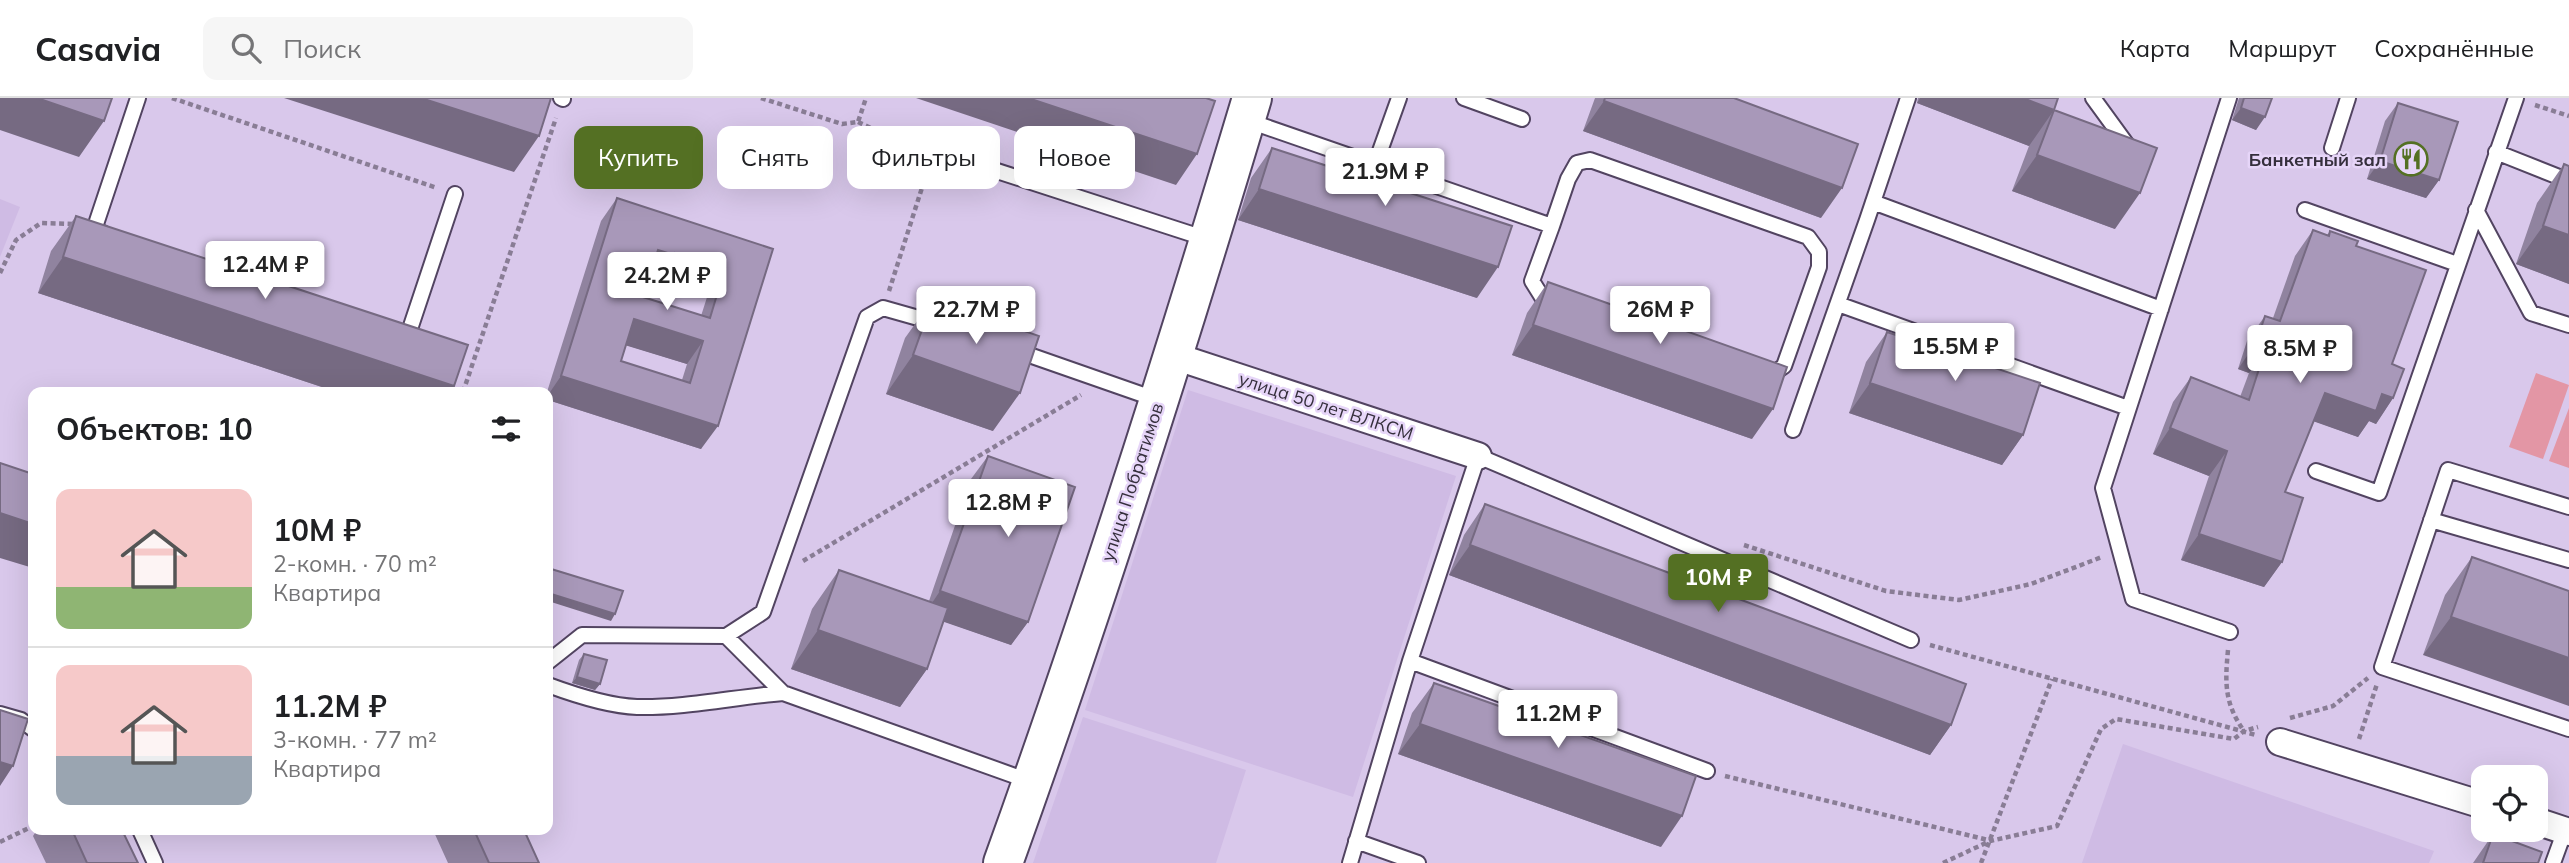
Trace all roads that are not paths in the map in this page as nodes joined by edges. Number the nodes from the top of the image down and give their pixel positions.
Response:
1 (138, 98) edge
2 (1399, 98) edge
3 (1464, 98) edge
4 (1908, 98) edge
5 (2093, 98) edge
6 (2229, 98) edge
7 (2348, 98) edge
8 (2516, 98) edge
9 (1248, 109) edge
10 (1522, 119) dead end
11 (2127, 146) edge
12 (2332, 148) dead end
13 (2496, 152) junction
14 (1375, 165) junction
15 (1000, 172) edge
16 (2569, 181) edge
17 (456, 194) road end
18 (1873, 202) junction
19 (2476, 210) junction
20 (2305, 211) dead end
21 (1552, 226) junction
22 (120, 239) edge
23 (1209, 240) junction
24 (2457, 264) junction
25 (1838, 304) junction
26 (1568, 307) edge
27 (2161, 309) junction
28 (2569, 325) edge
29 (382, 326) edge
30 (955, 329) edge
31 (1005, 346) edge
32 (1174, 356) junction
33 (1760, 374) edge
34 (1159, 400) junction
35 (2128, 408) junction
36 (1793, 430) dead end
37 (1478, 456) junction
38 (2316, 471) dead end
39 (2569, 508) edge
40 (2431, 520) junction
41 (2569, 560) edge
42 (2230, 632) road end
43 (726, 636) junction
44 (1911, 640) road end
45 (553, 658) edge
46 (1410, 661) junction
47 (553, 686) edge
48 (783, 693) junction
49 (0, 713) edge
50 (28, 725) edge
51 (2277, 729) road end
52 (2569, 729) edge
53 (1707, 771) road end
54 (1032, 782) junction
55 (2471, 801) edge
56 (2548, 825) edge
57 (2567, 831) edge
58 (142, 835) edge
59 (1356, 841) junction
60 (155, 863) edge
61 (1003, 863) edge
62 (1350, 863) edge
63 (1418, 863) edge
64 (2553, 863) edge

1 - 22 lane
2 - 14 lane
3 - 10 lane
4 - 18 lane
5 - 11 lane
6 - 27 lane
7 - 12 lane
8 - 13 lane
9 - 14 lane
9 - 23 street, улица Побратимов
13 - 16 lane
13 - 19 lane
14 - 21 lane
15 - 23 lane
17 - 29 lane
18 - 25 lane
18 - 27 lane
19 - 24 lane
19 - 28 lane
20 - 24 lane
21 - 26 lane
21 - 33 lane
23 - 32 street, улица Побратимов
24 - 38 lane
25 - 35 lane
25 - 36 lane
27 - 35 lane
30 - 43 lane
31 - 34 lane
32 - 34 street, улица Побратимов
32 - 37 street, улица 50 лет ВЛКСМ
34 - 54 street, улица Побратимов
35 - 42 lane
37 - 44 lane
37 - 46 lane
39 - 40 lane
40 - 41 lane
40 - 52 lane
43 - 45 lane
43 - 48 lane
46 - 53 lane
46 - 59 lane
47 - 48 lane
48 - 54 lane
49 - 50 lane
51 - 55 street
54 - 61 street, улица Побратимов
56 - 57 street
57 - 64 lane
58 - 60 lane
59 - 62 lane
59 - 63 lane

